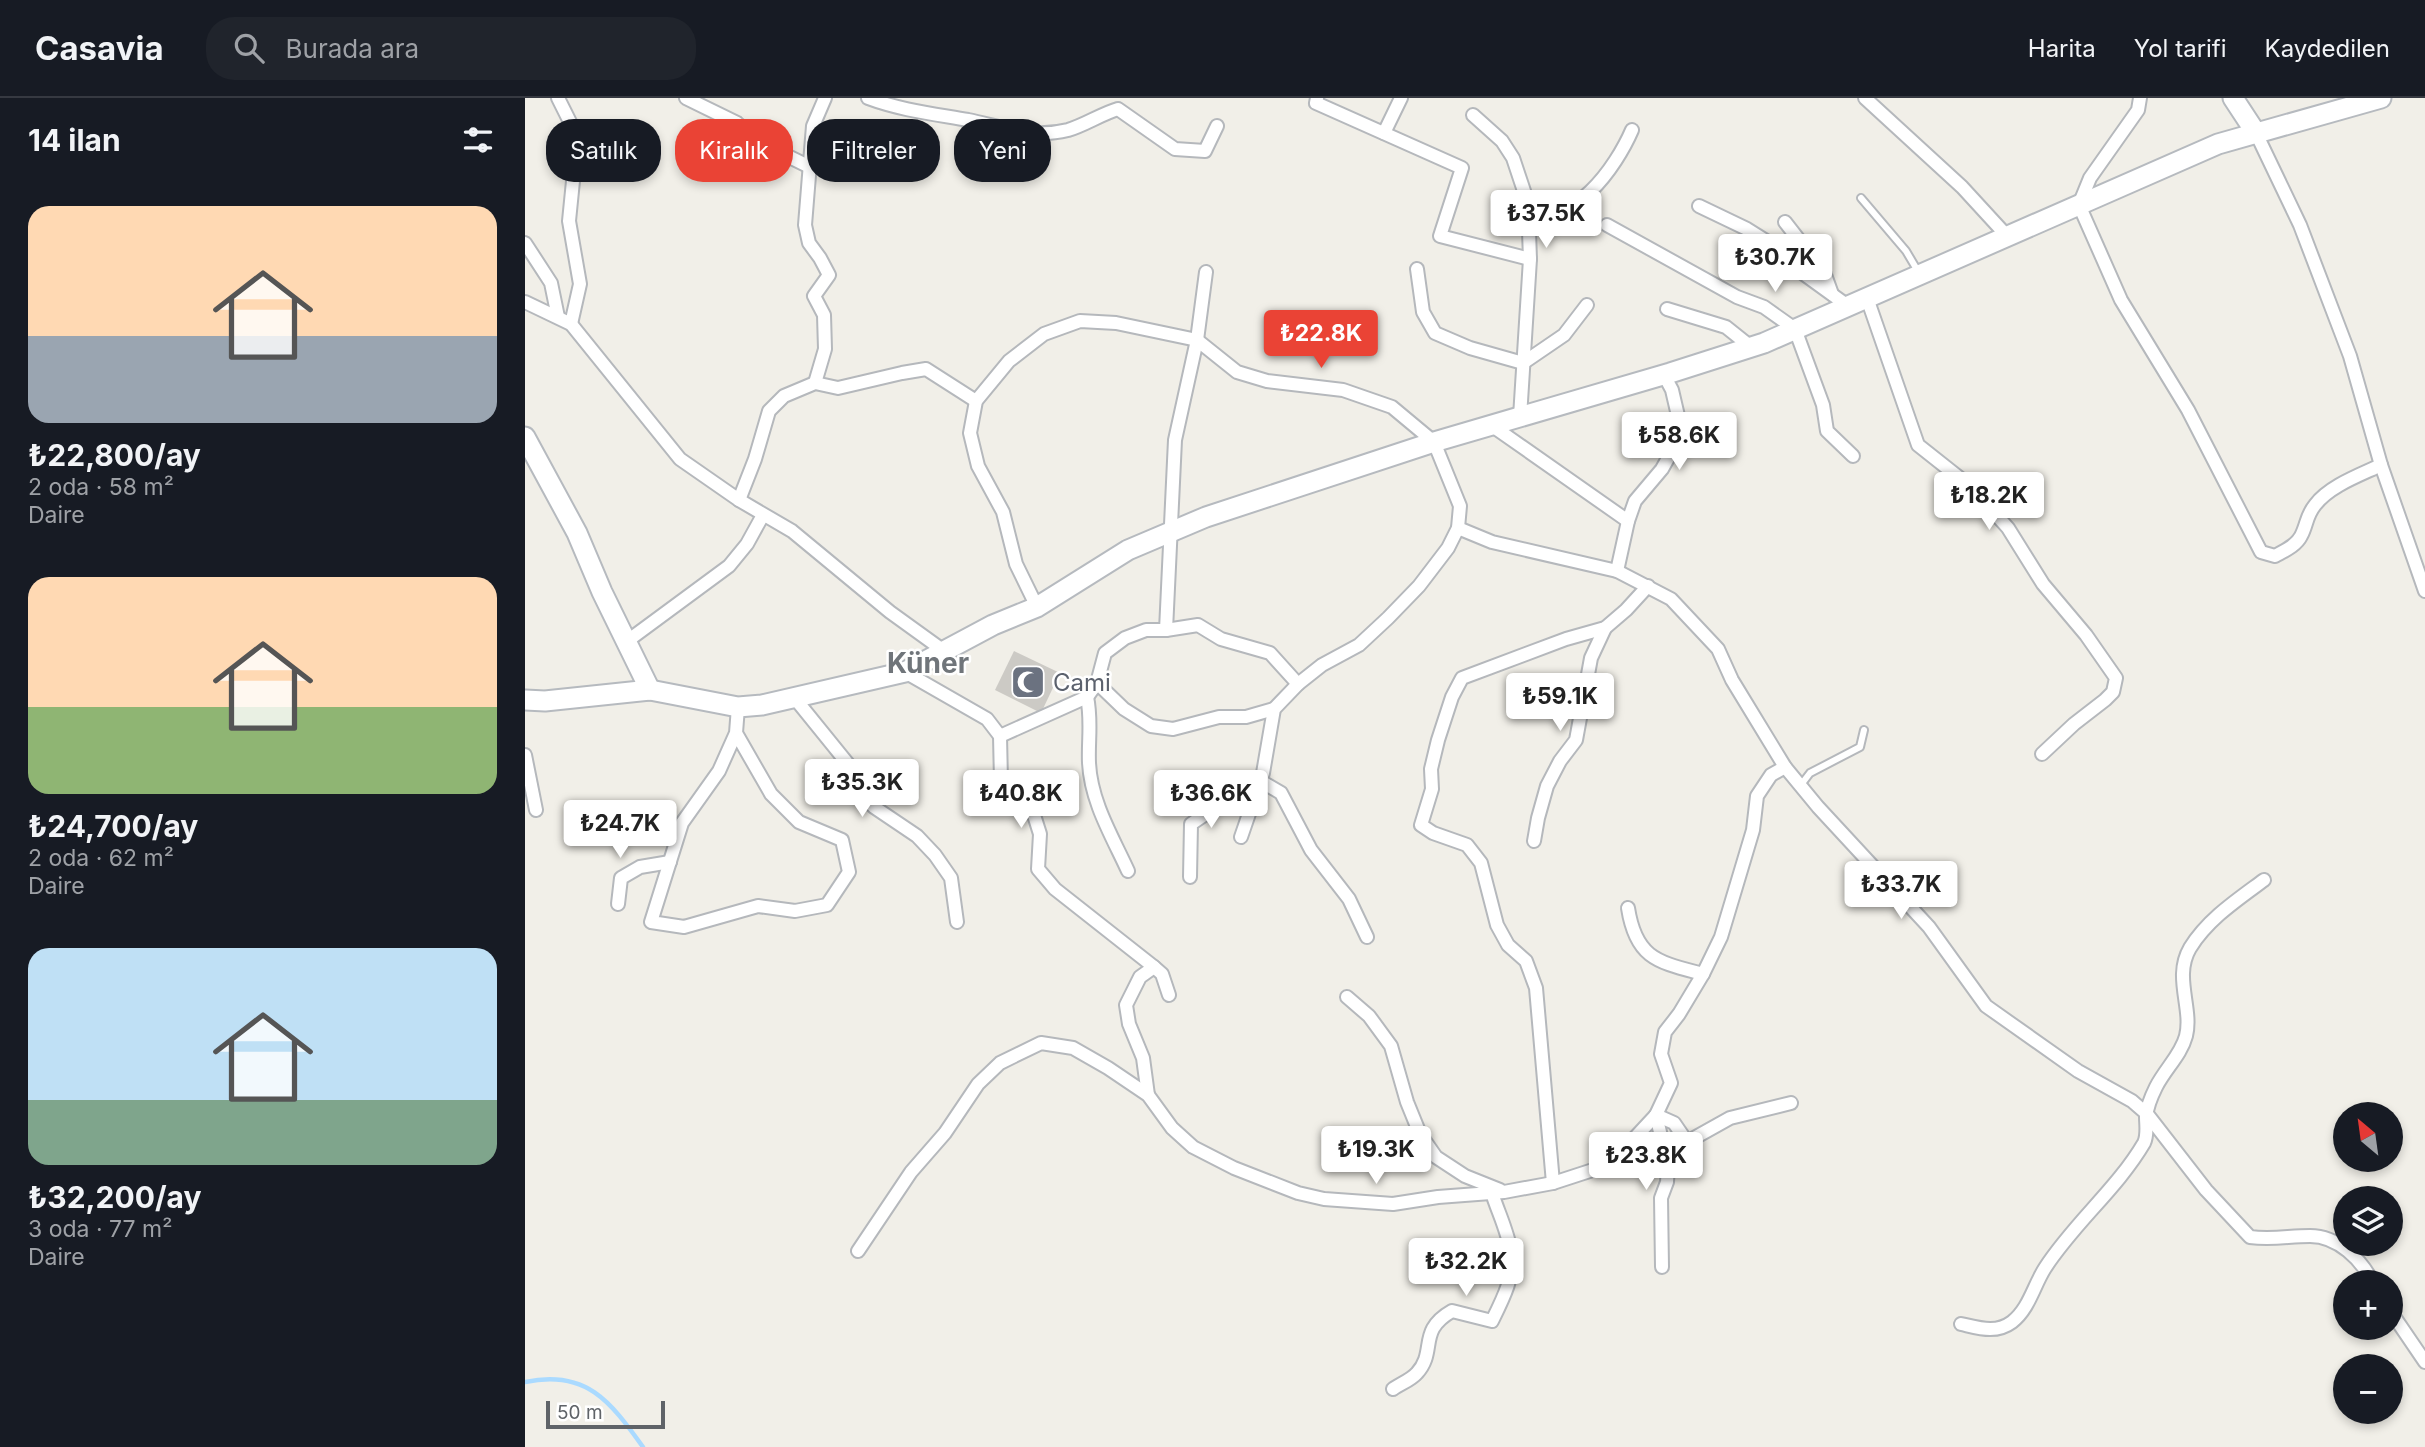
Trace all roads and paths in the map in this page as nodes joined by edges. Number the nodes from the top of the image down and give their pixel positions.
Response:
1 (558, 98) edge
2 (686, 98) edge
3 (868, 98) edge
4 (1317, 98) edge
5 (1401, 98) edge
6 (1865, 98) edge
7 (2140, 98) edge
8 (2234, 98) edge
9 (2381, 98) edge
10 (827, 99) edge
11 (1118, 104) edge
12 (1473, 115) dead end
13 (817, 119) edge
14 (1217, 126) dead end
15 (1632, 130) dead end
16 (1384, 133) junction
17 (2256, 133) junction
18 (807, 166) edge
19 (809, 182) edge
20 (1861, 198) dead end
21 (1528, 203) junction
22 (2079, 205) junction
23 (1699, 206) dead end
24 (1785, 222) dead end
25 (1607, 225) dead end
26 (2007, 236) junction
27 (525, 243) edge
28 (1530, 259) junction
29 (1417, 269) dead end
30 (1206, 272) dead end
31 (1920, 275) junction
32 (1867, 298) junction
33 (1840, 301) junction
34 (525, 302) edge
35 (1587, 305) dead end
36 (1667, 309) dead end
37 (558, 317) junction
38 (571, 324) junction
39 (1795, 330) junction
40 (1197, 340) junction
41 (1751, 347) junction
42 (1523, 363) junction
43 (1664, 375) junction
44 (815, 383) junction
45 (976, 401) junction
46 (1520, 417) junction
47 (1492, 425) junction
48 (525, 436) edge
49 (1434, 442) junction
50 (1853, 456) dead end
51 (2382, 464) junction
52 (739, 500) junction
53 (763, 515) junction
54 (1628, 521) junction
55 (1458, 528) junction
56 (1171, 533) junction
57 (1617, 571) junction
58 (1648, 586) junction
59 (2425, 591) edge
60 (1037, 607) junction
61 (1605, 628) junction
62 (1166, 630) junction
63 (626, 642) junction
64 (944, 651) junction
65 (905, 672) junction
66 (1097, 683) junction
67 (1299, 684) junction
68 (650, 690) junction
69 (793, 696) junction
70 (1087, 697) junction
71 (525, 700) edge
72 (738, 707) junction
73 (1275, 709) junction
74 (1864, 730) dead end
75 (736, 733) junction
76 (1000, 736) junction
77 (2042, 754) dead end
78 (525, 755) edge
79 (1785, 767) junction
80 (1259, 780) junction
81 (1800, 786) junction
82 (1254, 795) junction
83 (536, 810) dead end
84 (1241, 837) dead end
85 (1534, 841) dead end
86 (670, 862) junction
87 (1128, 870) dead end
88 (1190, 877) dead end
89 (2264, 880) dead end
90 (618, 904) dead end
91 (1627, 908) dead end
92 (957, 922) dead end
93 (1367, 937) dead end
94 (1154, 967) junction
95 (1703, 974) junction
96 (1169, 995) dead end
97 (1347, 997) dead end
98 (1148, 1095) junction
99 (1791, 1103) dead end
100 (2147, 1114) junction
101 (1656, 1115) junction
102 (1553, 1183) junction
103 (1498, 1192) junction
104 (858, 1251) dead end
105 (1662, 1267) dead end
106 (2367, 1270) edge
107 (1961, 1324) dead end
108 (2403, 1330) edge
109 (2425, 1362) edge
110 (1393, 1389) dead end

1 - 38 street
2 - 18 street
3 - 11 street
4 - 16 street
5 - 16 street
6 - 26 street
7 - 22 street
8 - 17 street
9 - 17 street
10 - 13 street
11 - 14 street
12 - 21 street
15 - 21 street
16 - 28 street
17 - 22 street
17 - 51 street
19 - 44 street
20 - 31 lane
21 - 28 street
22 - 26 street
22 - 51 street
23 - 33 street
24 - 33 street
25 - 39 street
26 - 31 street
27 - 37 street
28 - 42 street
29 - 42 street
30 - 40 street
31 - 32 street
32 - 33 street
32 - 77 street
33 - 39 street
34 - 37 street
35 - 42 street
36 - 41 street
37 - 38 street
38 - 52 street
39 - 41 street
39 - 50 street
40 - 45 street
40 - 49 street
40 - 56 street
41 - 43 street
42 - 46 street
43 - 46 street
43 - 54 street
44 - 45 street
44 - 52 street
45 - 60 street
46 - 47 street
47 - 49 street
47 - 54 street
48 - 63 street
49 - 55 street
49 - 56 street
51 - 59 street
52 - 53 street
53 - 63 street
53 - 64 street
54 - 57 street
55 - 57 street
55 - 67 street
56 - 60 street
56 - 62 street
57 - 58 street
58 - 61 street
58 - 79 street
60 - 64 street
61 - 85 street
61 - 102 street
62 - 66 street
62 - 67 street
63 - 68 street
64 - 65 street
65 - 69 street
65 - 76 street
66 - 70 street
66 - 73 street
67 - 73 street
68 - 71 street
68 - 72 street
69 - 72 street
69 - 92 street
70 - 76 street
70 - 87 street
72 - 75 street
73 - 80 street
74 - 81 lane
75 - 86 street
75 - 86 street
76 - 94 street
78 - 83 street
79 - 81 street
79 - 95 street
80 - 82 street
80 - 93 street
81 - 100 street
82 - 84 street
82 - 88 street
86 - 90 street
89 - 100 street
91 - 95 street
94 - 96 street
94 - 98 street
95 - 101 street
97 - 103 street
98 - 103 street
98 - 104 street
99 - 101 street
100 - 106 street
100 - 107 street
101 - 102 street
101 - 105 street
102 - 103 street
103 - 110 street
108 - 109 street

